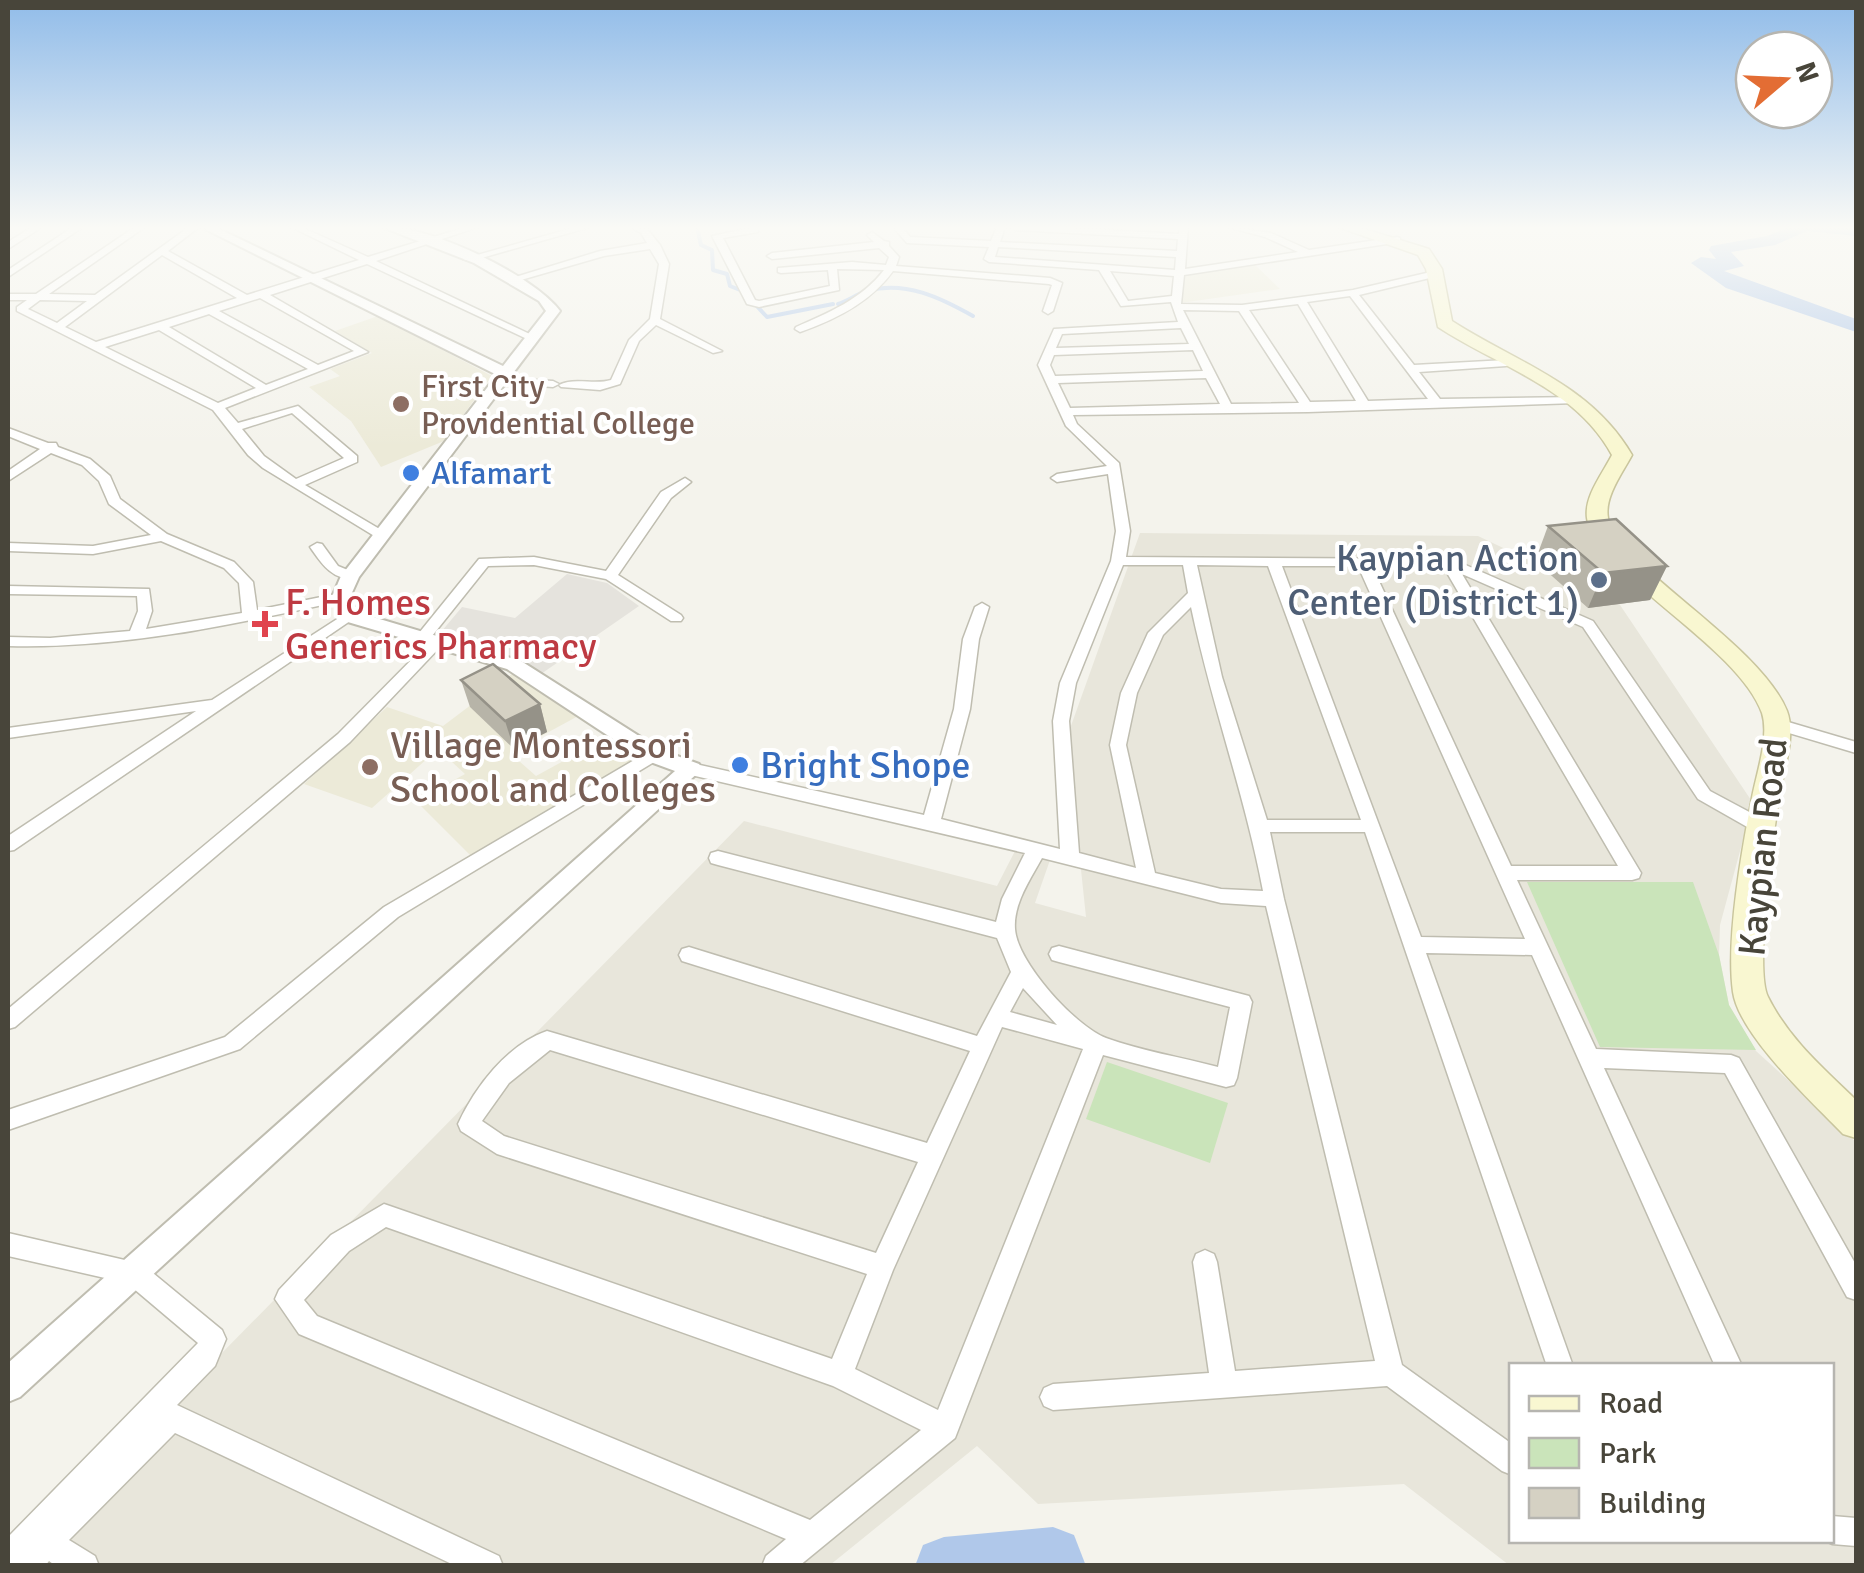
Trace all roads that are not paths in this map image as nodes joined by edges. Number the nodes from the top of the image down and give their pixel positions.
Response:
1 (33, 300) edge
2 (97, 300) edge
3 (241, 300) edge
4 (272, 300) edge
5 (354, 300) edge
6 (453, 300) edge
7 (548, 300) edge
8 (658, 300) edge
9 (855, 300) edge
10 (1051, 300) edge
11 (1123, 300) edge
12 (1312, 300) edge
13 (1358, 300) edge
14 (1439, 300) edge
15 (1302, 302) junction
16 (1175, 303) junction
17 (1242, 308) junction
18 (21, 309) junction
19 (210, 310) junction
20 (1048, 311) dead end
21 (8, 317) edge
22 (655, 320) junction
23 (1181, 324) junction
24 (160, 326) junction
25 (57, 328) junction
26 (800, 329) dead end
27 (532, 338) junction
28 (93, 347) junction
29 (1194, 347) junction
30 (717, 351) dead end
31 (1048, 352) junction
32 (1506, 363) junction
33 (317, 369) junction
34 (1411, 369) junction
35 (1210, 374) junction
36 (500, 377) junction
37 (1048, 380) junction
38 (265, 389) junction
39 (1576, 399) junction
40 (1438, 404) junction
41 (1226, 406) junction
42 (1365, 406) junction
43 (217, 407) junction
44 (1308, 408) junction
45 (1064, 412) junction
46 (239, 426) junction
47 (10, 435) edge
48 (52, 446) junction
49 (1114, 469) junction
50 (8, 478) edge
51 (1057, 478) dead end
52 (685, 482) dead end
53 (298, 483) junction
54 (380, 534) junction
55 (162, 537) junction
56 (8, 547) edge
57 (317, 547) dead end
58 (1118, 561) junction
59 (1189, 562) junction
60 (1274, 562) junction
61 (1363, 562) junction
62 (1447, 562) junction
63 (350, 576) junction
64 (610, 576) junction
65 (8, 590) edge
66 (1196, 594) junction
67 (345, 607) junction
68 (982, 607) dead end
69 (250, 616) junction
70 (676, 618) dead end
71 (136, 636) junction
72 (430, 641) junction
73 (8, 642) edge
74 (214, 704) junction
75 (1778, 724) junction
76 (8, 734) edge
77 (1856, 748) edge
78 (654, 754) junction
79 (692, 769) junction
80 (931, 822) junction
81 (1260, 826) junction
82 (1372, 826) junction
83 (1762, 827) junction
84 (8, 845) edge
85 (1036, 849) junction
86 (718, 858) dead end
87 (1070, 858) junction
88 (1506, 873) junction
89 (1147, 877) junction
90 (1274, 899) junction
91 (1004, 932) junction
92 (1412, 946) junction
93 (1540, 946) junction
94 (689, 954) dead end
95 (1059, 954) dead end
96 (1022, 971) junction
97 (996, 1017) junction
98 (8, 1021) edge
99 (1096, 1044) junction
100 (982, 1046) junction
101 (1590, 1058) junction
102 (8, 1120) edge
103 (1856, 1123) edge
104 (932, 1155) junction
105 (8, 1246) edge
106 (1205, 1262) dead end
107 (882, 1267) junction
108 (133, 1272) junction
109 (1856, 1288) edge
110 (1559, 1363) edge
111 (1727, 1363) edge
112 (1391, 1373) junction
113 (839, 1375) junction
114 (1223, 1382) junction
115 (8, 1386) edge
116 (1053, 1396) dead end
117 (945, 1428) junction
118 (1509, 1459) edge
119 (813, 1536) junction
120 (46, 1544) junction
121 (8, 1557) edge
122 (24, 1566) edge
123 (85, 1566) edge
124 (489, 1566) edge
125 (776, 1566) edge

1 - 18 street
2 - 25 street
3 - 19 street
4 - 33 street
5 - 36 street
6 - 27 street
7 - 27 street
8 - 22 street
9 - 26 street
10 - 20 street
11 - 16 street
12 - 15 street
13 - 34 street
14 - 32 main road, Kaypian Road
15 - 17 street
15 - 42 street
16 - 17 street
16 - 23 street
17 - 44 street
18 - 21 street
18 - 25 street
19 - 24 street
19 - 33 street
22 - 30 street
22 - 36 street
23 - 29 street
23 - 31 street
24 - 28 street
24 - 38 street
25 - 28 street
27 - 36 street
28 - 43 street
29 - 31 street
29 - 35 street
31 - 37 street
32 - 34 street
32 - 39 main road, Kaypian Road
33 - 38 street
34 - 40 street
35 - 37 street
35 - 41 street
36 - 54 street
37 - 45 street
38 - 43 street
39 - 40 street
39 - 75 main road, Kaypian Road
40 - 42 street
41 - 44 street
41 - 45 street
42 - 44 street
43 - 46 street
45 - 49 street
46 - 53 street
46 - 53 street
47 - 48 street
48 - 50 street
48 - 55 street
49 - 51 street
49 - 58 street
52 - 64 street
53 - 54 street
54 - 63 street
55 - 56 street
55 - 69 street
57 - 63 street
58 - 59 street
58 - 87 street
59 - 60 street
59 - 66 street
60 - 61 street
60 - 82 street
61 - 62 street
61 - 88 street
62 - 83 street
62 - 88 street
63 - 67 street
64 - 70 street
64 - 72 street
65 - 71 street
66 - 81 street
66 - 89 street
67 - 69 street
67 - 72 street
67 - 74 street
68 - 80 street
69 - 71 street
71 - 73 street
72 - 78 street
72 - 98 street
74 - 76 street
74 - 84 street
75 - 77 street
75 - 83 main road, Kaypian Road
78 - 79 street
78 - 102 street
79 - 80 street
79 - 108 street
80 - 85 street
81 - 82 street
81 - 90 street
82 - 92 street
83 - 103 main road, Kaypian Road
85 - 87 street
85 - 91 street
86 - 91 street
87 - 89 street
88 - 93 street
89 - 90 street
90 - 112 street
91 - 96 street
92 - 93 street
92 - 110 street
93 - 101 street
94 - 100 street
95 - 99 street
96 - 97 street
96 - 99 street
97 - 99 street
97 - 100 street
99 - 117 street
100 - 104 street
101 - 109 street
101 - 111 street
104 - 107 street
104 - 107 street
105 - 108 street
106 - 114 street
107 - 113 street
108 - 115 street
108 - 121 street
112 - 114 street
112 - 118 street
113 - 117 street
113 - 119 street
114 - 116 street
117 - 119 street
119 - 125 street
120 - 122 street
120 - 123 street
120 - 124 street

